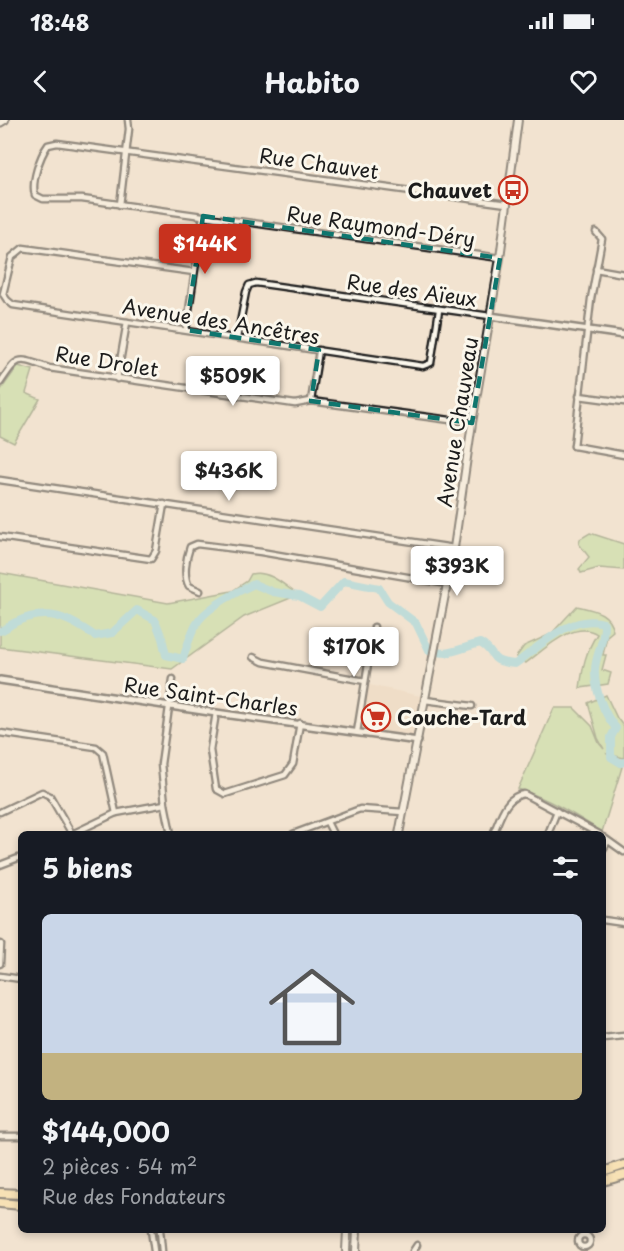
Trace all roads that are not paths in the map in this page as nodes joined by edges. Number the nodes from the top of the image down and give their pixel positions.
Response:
1 (5, 120) edge
2 (128, 120) edge
3 (518, 120) edge
4 (0, 123) edge
5 (127, 151) junction
6 (507, 204) junction
7 (120, 205) junction
8 (203, 216) junction
9 (596, 232) dead end
10 (500, 258) junction
11 (596, 269) junction
12 (194, 272) junction
13 (624, 274) edge
14 (439, 310) junction
15 (490, 316) junction
16 (127, 322) junction
17 (186, 330) junction
18 (588, 330) junction
19 (624, 335) edge
20 (237, 338) junction
21 (319, 351) junction
22 (117, 379) junction
23 (0, 383) edge
24 (579, 396) junction
25 (312, 401) junction
26 (624, 402) edge
27 (472, 423) junction
28 (624, 454) edge
29 (0, 480) edge
30 (164, 504) junction
31 (0, 537) edge
32 (454, 548) junction
33 (448, 584) junction
34 (200, 591) dead end
35 (374, 627) dead end
36 (253, 657) dead end
37 (173, 679) dead end
38 (0, 680) edge
39 (365, 681) junction
40 (425, 700) junction
41 (170, 705) junction
42 (472, 706) dead end
43 (216, 713) junction
44 (300, 723) junction
45 (357, 732) junction
46 (0, 733) edge
47 (418, 741) junction
48 (165, 804) junction
49 (557, 811) junction
50 (0, 812) edge
51 (116, 813) junction
52 (403, 813) junction
53 (327, 822) junction
54 (70, 831) edge
55 (78, 831) edge
56 (170, 831) edge
57 (302, 831) edge
58 (332, 831) edge
59 (400, 831) edge
60 (494, 831) edge
61 (549, 831) edge
62 (594, 831) edge
63 (608, 841) joint
64 (606, 844) edge
65 (624, 852) edge
66 (0, 855) edge
67 (18, 858) edge
68 (2, 864) edge
69 (606, 920) edge
70 (624, 923) edge
71 (1, 944) edge
72 (0, 964) edge
73 (0, 976) edge
74 (18, 979) edge
75 (624, 1036) edge
76 (606, 1038) edge
77 (0, 1136) edge
78 (18, 1136) edge
79 (624, 1165) edge
80 (606, 1171) edge
81 (624, 1175) edge
82 (606, 1180) edge
83 (0, 1193) edge
84 (18, 1194) edge
85 (0, 1203) edge
86 (18, 1205) edge
87 (151, 1233) edge
88 (160, 1233) edge
89 (347, 1233) edge
90 (357, 1233) edge
91 (417, 1245) dead end
92 (154, 1251) edge
93 (162, 1251) edge
94 (346, 1251) edge
95 (356, 1251) edge
96 (413, 1251) edge

1 - 4 main road
2 - 5 street
3 - 6 main road, Avenue Chauveau
5 - 6 street, Rue Chauvet
5 - 7 street
5 - 7 street, Rue Raymond-Déry
6 - 10 main road, Avenue Chauveau
7 - 8 street, Rue Raymond-Déry
8 - 10 street, Rue Raymond-Déry
8 - 12 street
9 - 11 street
10 - 15 main road, Avenue Chauveau
11 - 13 street
11 - 18 street
12 - 16 street, Avenue des Ancêtres
12 - 17 street
14 - 15 street, Rue des Aïeux
14 - 20 street, Rue des Aïeux
14 - 21 street, Avenue des Ancêtres
15 - 18 street, Rue des Aïeux
15 - 27 main road, Avenue Chauveau
16 - 17 street, Avenue des Ancêtres
16 - 22 street
17 - 20 street, Avenue des Ancêtres
18 - 19 street, Rue des Aïeux
18 - 24 street
20 - 21 street, Avenue des Ancêtres
21 - 25 street
22 - 23 street, Rue Drolet
22 - 25 street, Rue Drolet
24 - 26 street
24 - 28 street
25 - 27 street, Rue Drolet
27 - 32 main road, Avenue Chauveau
29 - 30 street
30 - 31 street
30 - 32 street
32 - 33 main road, Avenue Chauveau
33 - 34 street
33 - 40 main road, Avenue Chauveau
35 - 39 street
36 - 39 street
37 - 41 street
38 - 41 street, Rue Saint-Charles
39 - 45 street
40 - 42 street
40 - 47 main road, Avenue Chauveau
41 - 43 street, Rue Saint-Charles
41 - 48 street
43 - 44 street, Rue Saint-Charles
43 - 44 street
44 - 45 street, Rue Saint-Charles
45 - 47 street, Rue Saint-Charles
46 - 51 street
47 - 52 main road, Avenue Chauveau
48 - 51 street
48 - 56 street
49 - 60 street
49 - 61 street
49 - 62 street
50 - 54 street
51 - 55 street
52 - 53 street
52 - 59 main road, Avenue Chauveau
53 - 57 street
53 - 58 street
63 - 64 street
63 - 65 street
66 - 68 street
67 - 68 street
69 - 70 street
71 - 72 street
73 - 74 street
75 - 76 street
77 - 78 street
79 - 80 highway
81 - 82 highway
83 - 84 highway
85 - 86 highway
87 - 92 street
88 - 93 street
89 - 94 main road
90 - 95 main road
91 - 96 street

